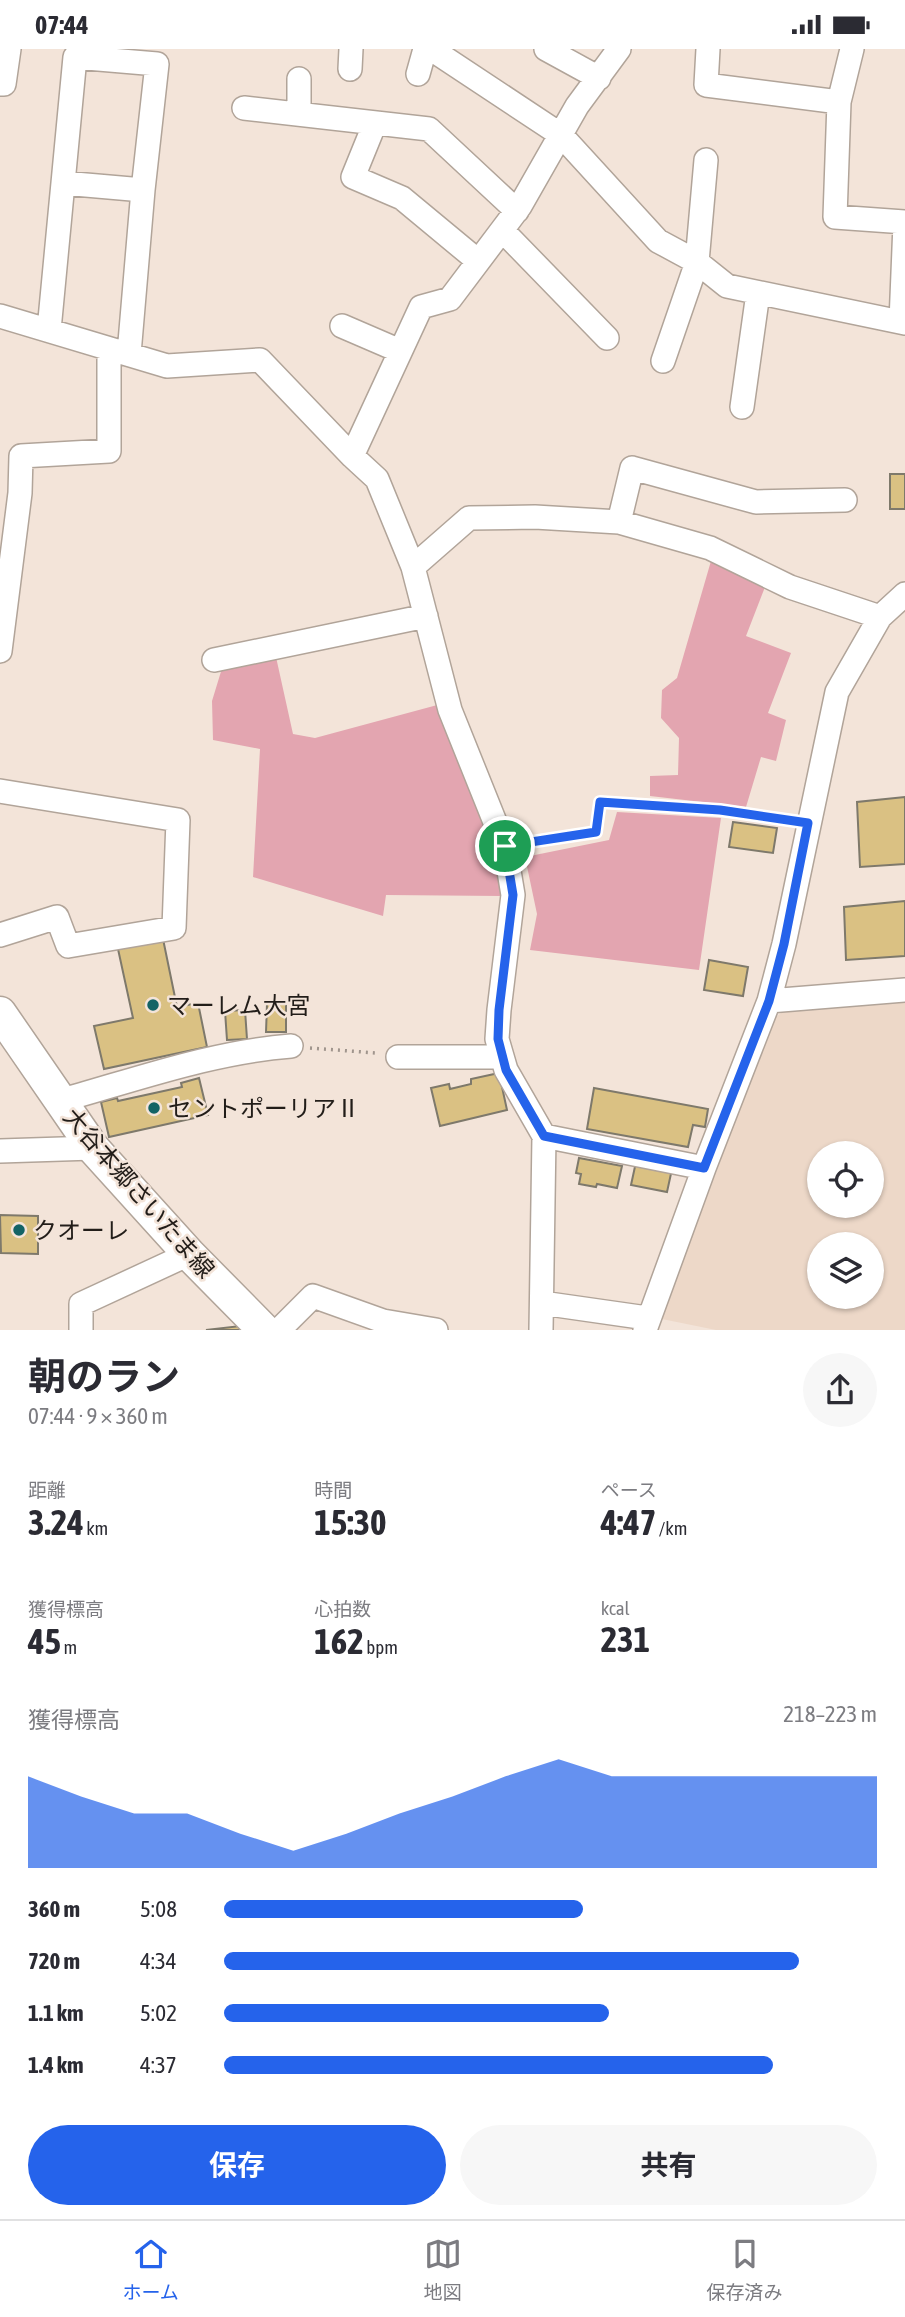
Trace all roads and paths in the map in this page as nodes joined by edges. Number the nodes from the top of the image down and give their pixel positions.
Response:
1 (9, 49) edge
2 (425, 49) edge
3 (431, 49) edge
4 (546, 49) edge
5 (619, 49) edge
6 (708, 49) edge
7 (852, 49) edge
8 (418, 74) dead end
9 (599, 78) junction
10 (299, 79) dead end
11 (0, 84) edge
12 (839, 102) junction
13 (244, 108) dead end
14 (299, 114) junction
15 (375, 123) junction
16 (561, 135) junction
17 (706, 160) dead end
18 (63, 183) junction
19 (143, 190) junction
20 (517, 211) junction
21 (905, 223) edge
22 (502, 230) junction
23 (478, 261) junction
24 (697, 262) junction
25 (758, 293) junction
26 (0, 316) edge
27 (903, 323) edge
28 (342, 326) dead end
29 (49, 330) junction
30 (607, 338) dead end
31 (119, 351) junction
32 (400, 351) junction
33 (663, 361) dead end
34 (742, 407) dead end
35 (352, 456) junction
36 (845, 500) dead end
37 (618, 522) junction
38 (413, 567) junction
39 (905, 594) edge
40 (426, 616) junction
41 (880, 617) junction
42 (0, 652) edge
43 (214, 660) dead end
44 (0, 791) edge
45 (808, 823) junction
46 (505, 846) junction
47 (0, 935) edge
48 (905, 990) edge
49 (769, 1001) junction
50 (1, 1017) edge
51 (291, 1046) joint
52 (397, 1057) joint
53 (502, 1058) junction
54 (59, 1101) junction
55 (544, 1136) junction
56 (93, 1148) junction
57 (0, 1151) edge
58 (704, 1168) junction
59 (189, 1254) junction
60 (542, 1303) junction
61 (646, 1324) edge
62 (81, 1330) edge
63 (264, 1330) edge
64 (279, 1330) edge
65 (436, 1330) edge
66 (541, 1330) edge

1 - 11 street
2 - 8 street
3 - 16 street
4 - 9 street
5 - 9 street
6 - 12 street
7 - 12 street
9 - 16 street
10 - 14 street
12 - 21 street
13 - 14 street
14 - 15 street
15 - 20 street
15 - 23 street
16 - 20 street
16 - 24 street
17 - 24 street
18 - 19 street
18 - 19 street
18 - 29 street
19 - 31 street
20 - 22 street
21 - 27 street
22 - 23 street
22 - 30 street
23 - 32 street
24 - 25 street
24 - 33 street
25 - 27 street
25 - 34 street
26 - 29 street
28 - 32 street
29 - 31 street
31 - 35 street
31 - 42 street
32 - 35 street
35 - 38 street
36 - 37 street
37 - 38 street
37 - 41 street
38 - 40 street
39 - 41 street
40 - 43 street
40 - 46 street
41 - 45 street
44 - 47 street
45 - 46 path
45 - 49 street
46 - 53 street
48 - 49 street
49 - 58 street
50 - 54 main road, 大谷本郷さいたま線
51 - 52 path
51 - 54 street
52 - 53 street
53 - 55 street
54 - 56 main road, 大谷本郷さいたま線
55 - 58 street
55 - 60 street
56 - 57 street
56 - 59 main road, 大谷本郷さいたま線
58 - 61 street
59 - 62 street
59 - 63 main road, 大谷本郷さいたま線
60 - 61 street
60 - 66 street
64 - 65 street

